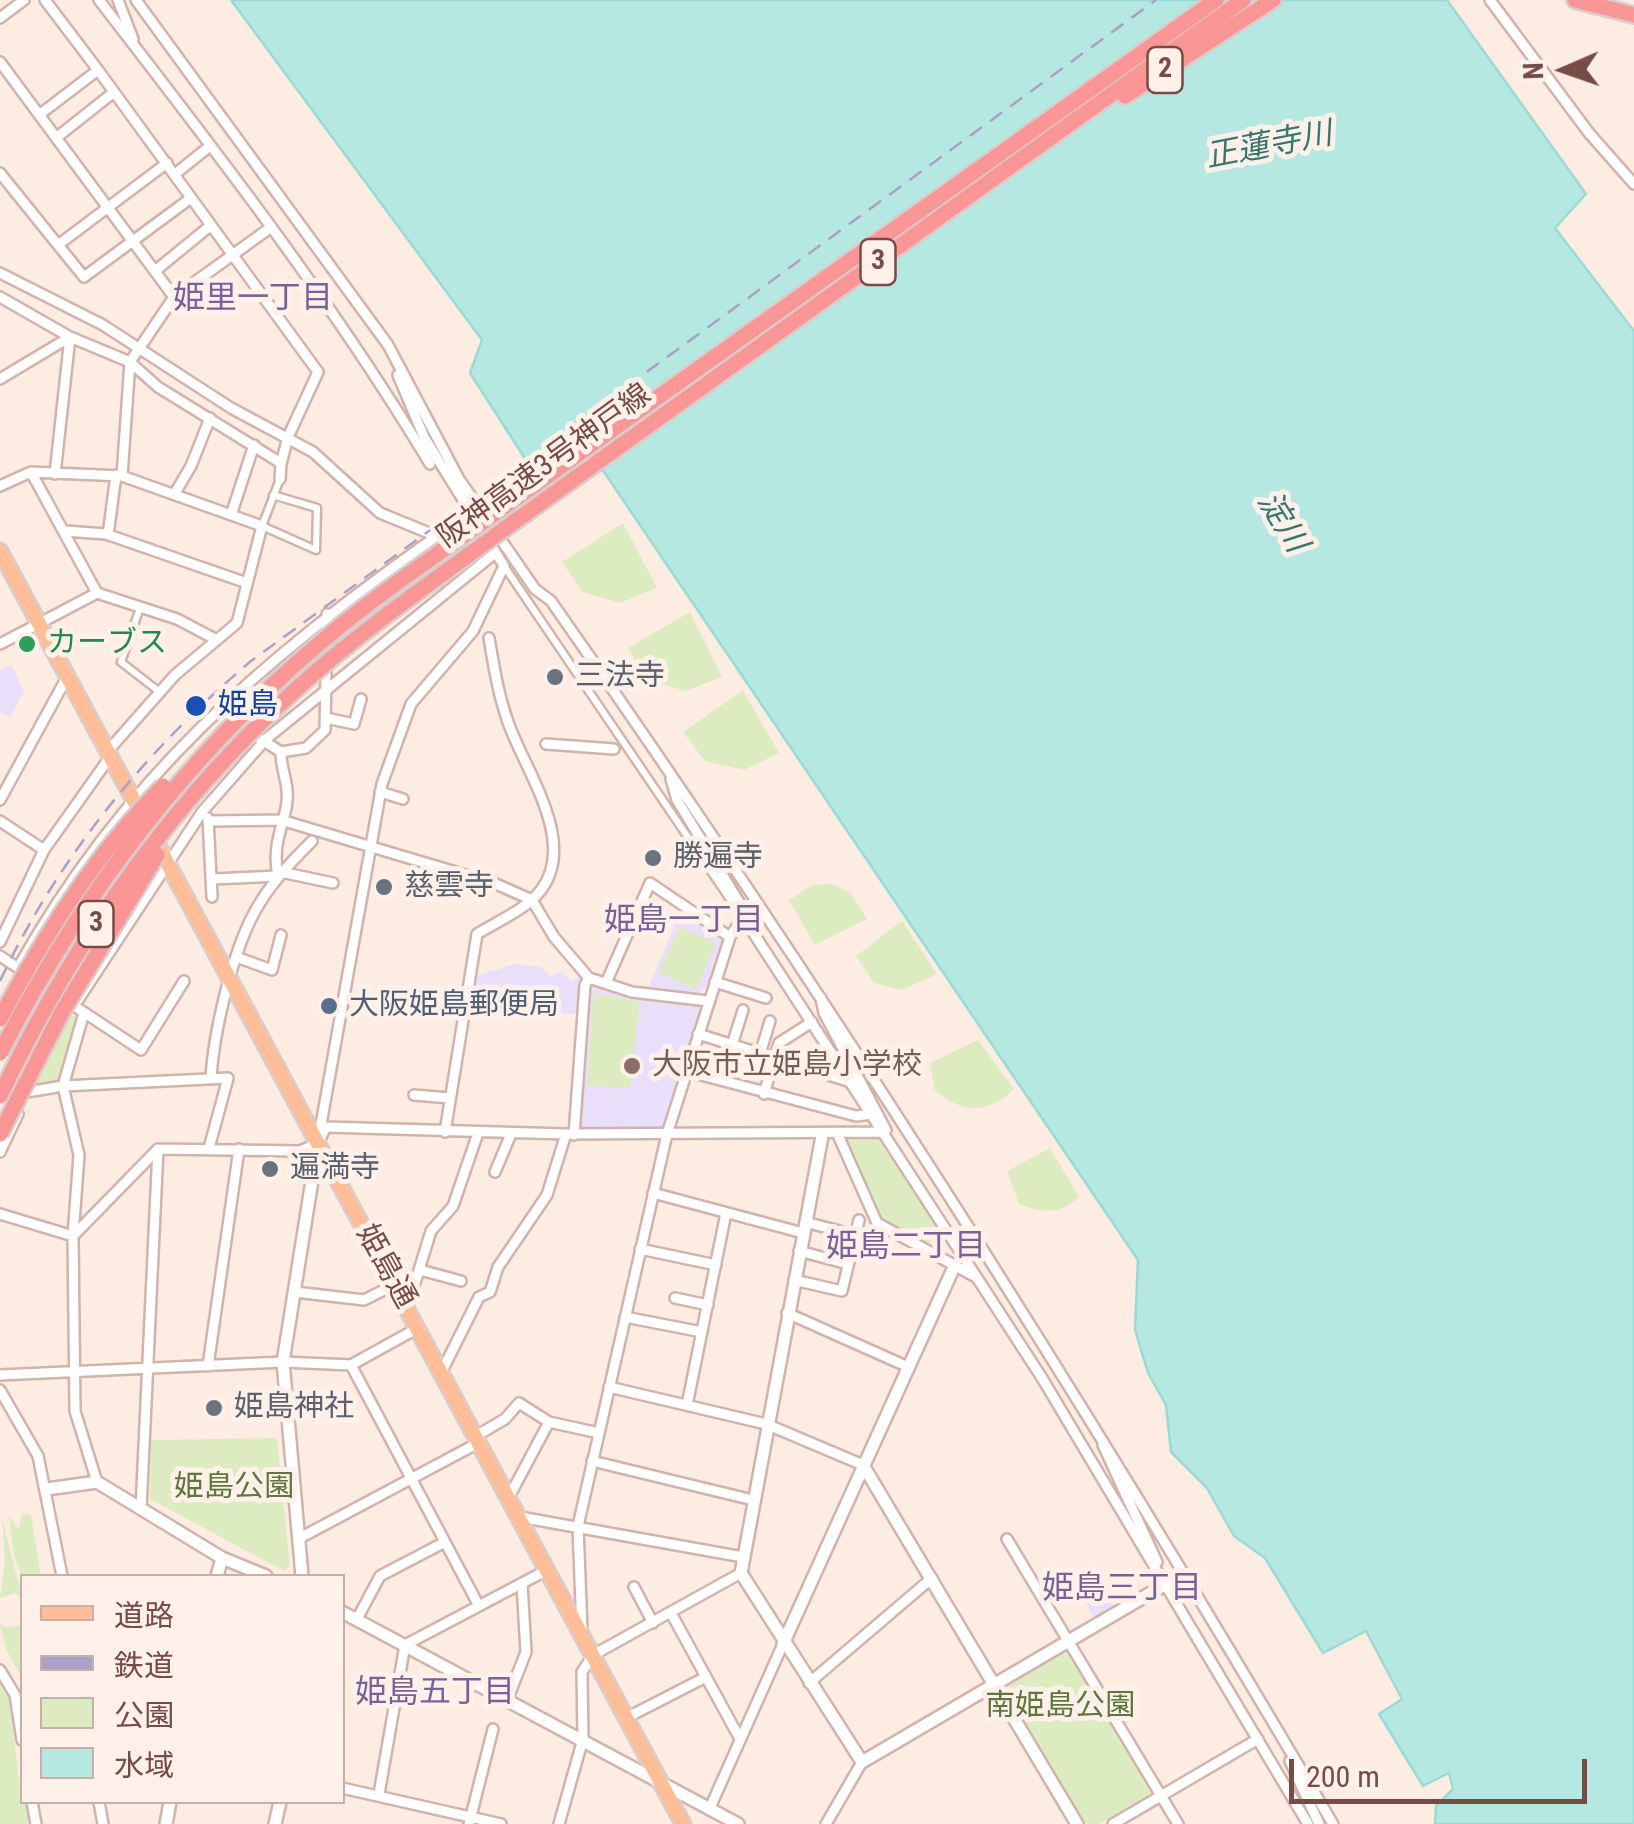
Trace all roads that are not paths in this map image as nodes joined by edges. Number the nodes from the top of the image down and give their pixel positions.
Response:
1 (24, 0) edge
2 (46, 0) edge
3 (100, 0) edge
4 (118, 0) edge
5 (136, 0) edge
6 (1206, 0) edge
7 (1216, 0) edge
8 (1242, 0) edge
9 (1273, 0) edge
10 (1490, 0) edge
11 (1575, 0) edge
12 (1634, 14) edge
13 (0, 18) edge
14 (1178, 26) junction
15 (137, 49) junction
16 (0, 62) edge
17 (98, 70) junction
18 (4, 74) edge
19 (114, 92) junction
20 (40, 115) junction
21 (1055, 136) junction
22 (56, 138) junction
23 (210, 146) junction
24 (167, 164) junction
25 (0, 173) edge
26 (175, 174) junction
27 (1634, 184) edge
28 (4, 185) edge
29 (191, 198) junction
30 (108, 206) junction
31 (210, 226) junction
32 (270, 228) junction
33 (132, 241) junction
34 (58, 244) junction
35 (231, 257) junction
36 (155, 271) junction
37 (0, 273) edge
38 (0, 297) edge
39 (174, 297) junction
40 (70, 337) junction
41 (388, 346) junction
42 (141, 348) junction
43 (130, 362) junction
44 (0, 379) edge
45 (210, 418) junction
46 (288, 437) junction
47 (254, 445) junction
48 (281, 464) junction
49 (430, 464) dead end
50 (31, 472) junction
51 (55, 474) junction
52 (119, 475) junction
53 (280, 479) joint
54 (0, 486) edge
55 (174, 493) junction
56 (273, 495) junction
57 (231, 515) junction
58 (262, 526) junction
59 (66, 531) junction
60 (108, 535) junction
61 (436, 536) junction
62 (0, 552) edge
63 (495, 553) junction
64 (504, 566) junction
65 (247, 582) junction
66 (96, 593) junction
67 (140, 608) junction
68 (327, 614) junction
69 (38, 623) junction
70 (489, 638) dead end
71 (215, 639) junction
72 (323, 640) junction
73 (0, 644) edge
74 (66, 678) junction
75 (328, 685) junction
76 (161, 693) junction
77 (361, 700) dead end
78 (213, 715) junction
79 (326, 718) junction
80 (266, 739) junction
81 (546, 744) dead end
82 (614, 750) dead end
83 (281, 752) junction
84 (109, 755) junction
85 (667, 767) junction
86 (216, 769) junction
87 (380, 792) junction
88 (132, 797) junction
89 (403, 799) dead end
90 (0, 800) edge
91 (202, 812) junction
92 (281, 820) junction
93 (0, 821) edge
94 (211, 821) junction
95 (312, 841) dead end
96 (368, 844) junction
97 (44, 850) junction
98 (168, 862) junction
99 (279, 874) junction
100 (214, 879) junction
101 (333, 883) dead end
102 (212, 897) dead end
103 (532, 900) junction
104 (742, 917) junction
105 (281, 935) dead end
106 (730, 937) junction
107 (0, 942) edge
108 (0, 956) edge
109 (239, 958) junction
110 (18, 968) junction
111 (589, 978) junction
112 (184, 981) dead end
113 (716, 982) junction
114 (231, 983) junction
115 (606, 984) junction
116 (820, 991) junction
117 (766, 998) dead end
118 (708, 1000) junction
119 (74, 1006) junction
120 (743, 1010) dead end
121 (84, 1013) junction
122 (0, 1019) edge
123 (770, 1021) dead end
124 (812, 1022) junction
125 (698, 1034) junction
126 (732, 1045) junction
127 (0, 1053) edge
128 (760, 1054) junction
129 (774, 1059) junction
130 (686, 1070) junction
131 (211, 1077) junction
132 (851, 1082) junction
133 (64, 1086) junction
134 (27, 1092) junction
135 (764, 1094) junction
136 (414, 1095) dead end
137 (0, 1096) edge
138 (450, 1098) junction
139 (872, 1114) junction
140 (445, 1132) junction
141 (884, 1132) junction
142 (478, 1133) junction
143 (0, 1134) edge
144 (512, 1134) junction
145 (570, 1134) junction
146 (667, 1134) junction
147 (838, 1135) junction
148 (822, 1136) junction
149 (318, 1143) junction
150 (209, 1148) junction
151 (158, 1149) junction
152 (239, 1149) junction
153 (0, 1152) edge
154 (495, 1172) dead end
155 (653, 1192) junction
156 (726, 1213) junction
157 (0, 1214) edge
158 (859, 1220) dead end
159 (804, 1228) junction
160 (856, 1235) junction
161 (73, 1236) junction
162 (640, 1249) junction
163 (799, 1252) junction
164 (848, 1264) junction
165 (716, 1265) junction
166 (954, 1267) junction
167 (420, 1270) junction
168 (979, 1279) junction
169 (794, 1280) junction
170 (460, 1281) dead end
171 (394, 1285) junction
172 (296, 1292) junction
173 (675, 1298) dead end
174 (708, 1304) junction
175 (408, 1308) junction
176 (787, 1313) junction
177 (625, 1317) junction
178 (418, 1328) junction
179 (702, 1332) junction
180 (283, 1362) junction
181 (352, 1365) junction
182 (208, 1366) junction
183 (906, 1366) junction
184 (150, 1368) junction
185 (76, 1371) junction
186 (442, 1371) junction
187 (0, 1375) edge
188 (609, 1387) junction
189 (0, 1390) edge
190 (687, 1405) junction
191 (549, 1422) junction
192 (766, 1424) junction
193 (1100, 1432) junction
194 (599, 1433) junction
195 (478, 1439) junction
196 (592, 1461) junction
197 (863, 1465) junction
198 (410, 1479) junction
199 (98, 1482) junction
200 (47, 1490) junction
201 (509, 1497) junction
202 (753, 1500) junction
203 (141, 1509) junction
204 (520, 1518) junction
205 (578, 1526) junction
206 (298, 1539) junction
207 (1007, 1539) dead end
208 (444, 1542) junction
209 (744, 1557) junction
210 (222, 1558) junction
211 (548, 1570) junction
212 (62, 1574) edge
213 (218, 1574) edge
214 (261, 1574) edge
215 (302, 1574) edge
216 (741, 1574) junction
217 (932, 1578) junction
218 (522, 1584) junction
219 (1166, 1584) junction
220 (634, 1587) dead end
221 (479, 1606) junction
222 (671, 1613) junction
223 (345, 1614) edge
224 (357, 1620) junction
225 (652, 1623) junction
226 (582, 1633) junction
227 (1068, 1640) junction
228 (783, 1644) junction
229 (405, 1645) junction
230 (593, 1655) junction
231 (0, 1670) edge
232 (706, 1677) junction
233 (808, 1683) junction
234 (994, 1684) junction
235 (508, 1698) junction
236 (626, 1718) junction
237 (20, 1727) edge
238 (493, 1729) dead end
239 (1280, 1735) junction
240 (582, 1738) junction
241 (1258, 1738) junction
242 (740, 1739) junction
243 (862, 1762) junction
244 (662, 1783) junction
245 (345, 1788) edge
246 (379, 1794) junction
247 (1161, 1796) junction
248 (709, 1810) junction
249 (470, 1820) edge
250 (501, 1824) edge
251 (559, 1824) edge
252 (684, 1824) edge
253 (738, 1824) edge
254 (826, 1824) edge
255 (1077, 1824) edge
256 (1114, 1824) edge
257 (1178, 1824) edge
258 (1308, 1824) edge
259 (1319, 1824) edge
260 (1333, 1824) edge

1 - 13 street
2 - 17 street
3 - 15 street
4 - 15 street
5 - 41 street
6 - 14 highway, 2
7 - 14 highway, 阪神高速3号神戸線 / 3
8 - 21 highway, 阪神高速3号神戸線 / 3
9 - 21 highway, 2
10 - 27 street
11 - 12 highway
14 - 72 highway, 阪神高速3号神戸線 / 3, bridge
15 - 23 street
16 - 18 street
17 - 19 street
17 - 20 street
18 - 20 street
19 - 22 street
19 - 24 street
20 - 22 street
21 - 86 highway, 阪神高速3号神戸線 / 3, bridge
22 - 30 street
23 - 26 street
23 - 32 street
24 - 26 street
24 - 30 street
25 - 28 street
26 - 29 street
28 - 34 street
29 - 31 street
29 - 33 street
30 - 33 street
30 - 34 street
31 - 35 street
31 - 36 street
32 - 35 street
32 - 49 street
33 - 34 street
33 - 36 street
35 - 39 street
35 - 46 street
36 - 39 street
37 - 42 street
38 - 40 street
39 - 42 street
40 - 43 street
40 - 44 street
40 - 51 street
41 - 63 street
41 - 85 street
42 - 43 street
42 - 46 street
43 - 45 street
43 - 52 street
45 - 47 street
45 - 55 street
46 - 48 street
46 - 61 street
47 - 48 street
47 - 57 street
48 - 53 street
50 - 51 street
50 - 54 street
50 - 59 street
51 - 52 street
52 - 55 street
52 - 60 street
53 - 56 street
55 - 57 street
56 - 58 street
56 - 58 street
57 - 58 street
58 - 65 street
59 - 60 street
59 - 66 street
60 - 65 street
61 - 63 street
61 - 68 street
62 - 69 main road, 姫島通
63 - 64 street
63 - 75 street
64 - 87 street
64 - 104 street
65 - 71 street
66 - 67 street
66 - 69 street
67 - 71 street
67 - 76 street
68 - 75 street
68 - 78 street
69 - 73 street
69 - 74 main road, 姫島通
70 - 103 street
71 - 76 street
72 - 122 highway, 3, bridge
72 - 127 highway, 阪神高速3号神戸線 / 3, bridge
74 - 84 main road, 姫島通
74 - 90 street
75 - 79 street
75 - 80 street
76 - 84 street
77 - 79 street
78 - 80 street
78 - 88 street
79 - 83 street
80 - 83 street
80 - 91 street
81 - 82 street
83 - 92 street
84 - 88 main road, 姫島通
84 - 97 street
85 - 104 street
85 - 116 street
86 - 137 highway, 阪神高速3号神戸線 / 3, bridge
86 - 143 highway, 3, bridge
87 - 89 street
87 - 96 street
88 - 98 main road, 姫島通
88 - 110 street
91 - 94 street
91 - 98 street
92 - 94 street
92 - 96 street
92 - 99 street
93 - 97 street
94 - 100 street
95 - 99 street
96 - 103 street
96 - 149 street
97 - 107 street
98 - 114 main road, 姫島通
98 - 119 street
99 - 100 street
99 - 101 street
99 - 109 street
100 - 102 street
103 - 111 street
103 - 138 street
104 - 106 street
104 - 124 street
105 - 109 street
106 - 113 street
106 - 115 street
108 - 110 street
109 - 114 street
110 - 119 street
111 - 115 street
111 - 145 street
112 - 121 street
113 - 117 street
113 - 118 street
114 - 131 street
114 - 149 main road, 姫島通
115 - 118 street
116 - 141 street
116 - 193 street
118 - 125 street
119 - 121 street
119 - 134 street
120 - 126 street
121 - 133 street
123 - 128 street
124 - 129 street
124 - 132 street
125 - 126 street
125 - 130 street
126 - 128 street
128 - 129 street
129 - 132 street
129 - 135 street
130 - 135 street
130 - 146 street
131 - 133 street
131 - 150 street
132 - 139 street
133 - 134 street
133 - 161 street
134 - 153 street
135 - 139 street
136 - 138 street
138 - 140 street
139 - 141 street
140 - 142 street
140 - 149 street
141 - 147 street
141 - 168 street
142 - 144 street
142 - 167 street
144 - 145 street
144 - 154 street
145 - 146 street
145 - 186 street
146 - 148 street
146 - 155 street
147 - 148 street
147 - 166 street
148 - 159 street
149 - 152 street
149 - 171 main road, 姫島通
149 - 172 street
150 - 151 street
150 - 152 street
151 - 161 street
151 - 184 street
152 - 182 street
155 - 156 street
155 - 162 street
156 - 159 street
156 - 165 street
157 - 161 street
158 - 160 street
159 - 160 street
159 - 163 street
160 - 164 street
161 - 185 street
162 - 165 street
162 - 177 street
163 - 164 street
163 - 169 street
164 - 169 street
165 - 174 street
166 - 168 street
166 - 183 street
167 - 170 street
167 - 175 street
168 - 219 street
169 - 176 street
171 - 172 street
171 - 175 main road, 姫島通
172 - 180 street
173 - 174 street
174 - 179 street
175 - 178 main road, 姫島通
176 - 183 street
176 - 192 street
177 - 179 street
177 - 188 street
178 - 181 street
178 - 186 main road, 姫島通
179 - 190 street
180 - 181 street
180 - 182 street
180 - 206 street
181 - 198 street
182 - 184 street
183 - 197 street
184 - 185 street
184 - 203 street
185 - 187 street
185 - 199 street
186 - 195 main road, 姫島通
188 - 190 street
188 - 194 street
189 - 200 street
190 - 192 street
191 - 194 street
191 - 195 street
191 - 201 street
192 - 197 street
192 - 202 street
193 - 219 street
193 - 239 street
194 - 196 street
195 - 198 street
195 - 201 main road, 姫島通
196 - 202 street
196 - 205 street
197 - 217 street
197 - 228 street
198 - 206 street
198 - 208 street
199 - 200 street
199 - 203 street
200 - 212 street
201 - 204 main road, 姫島通
202 - 209 street
203 - 210 street
204 - 205 street
204 - 211 main road, 姫島通
205 - 209 street
205 - 226 street
206 - 215 street
207 - 227 street
208 - 221 street
208 - 224 street
209 - 216 street
210 - 213 street
210 - 214 street
211 - 218 street
211 - 226 main road, 姫島通
216 - 222 street
216 - 228 street
217 - 233 street
217 - 234 street
218 - 221 street
218 - 235 street
219 - 227 street
219 - 241 street
220 - 225 street
221 - 229 street
222 - 225 street
222 - 232 street
223 - 224 street
224 - 229 street
225 - 230 street
226 - 230 main road, 姫島通
227 - 234 street
227 - 247 street
228 - 233 street
228 - 242 street
229 - 235 street
229 - 246 street
230 - 236 main road, 姫島通
230 - 240 street
231 - 237 street
232 - 236 street
232 - 242 street
233 - 243 street
234 - 243 street
234 - 255 street
235 - 240 street
236 - 244 main road, 姫島通
238 - 249 street
239 - 259 street
239 - 260 street
240 - 244 street
240 - 251 street
241 - 247 street
241 - 258 street
242 - 248 street
243 - 254 street
244 - 248 street
244 - 252 main road, 姫島通
245 - 246 street
246 - 249 street
247 - 256 street
247 - 257 street
248 - 253 street
249 - 250 street

